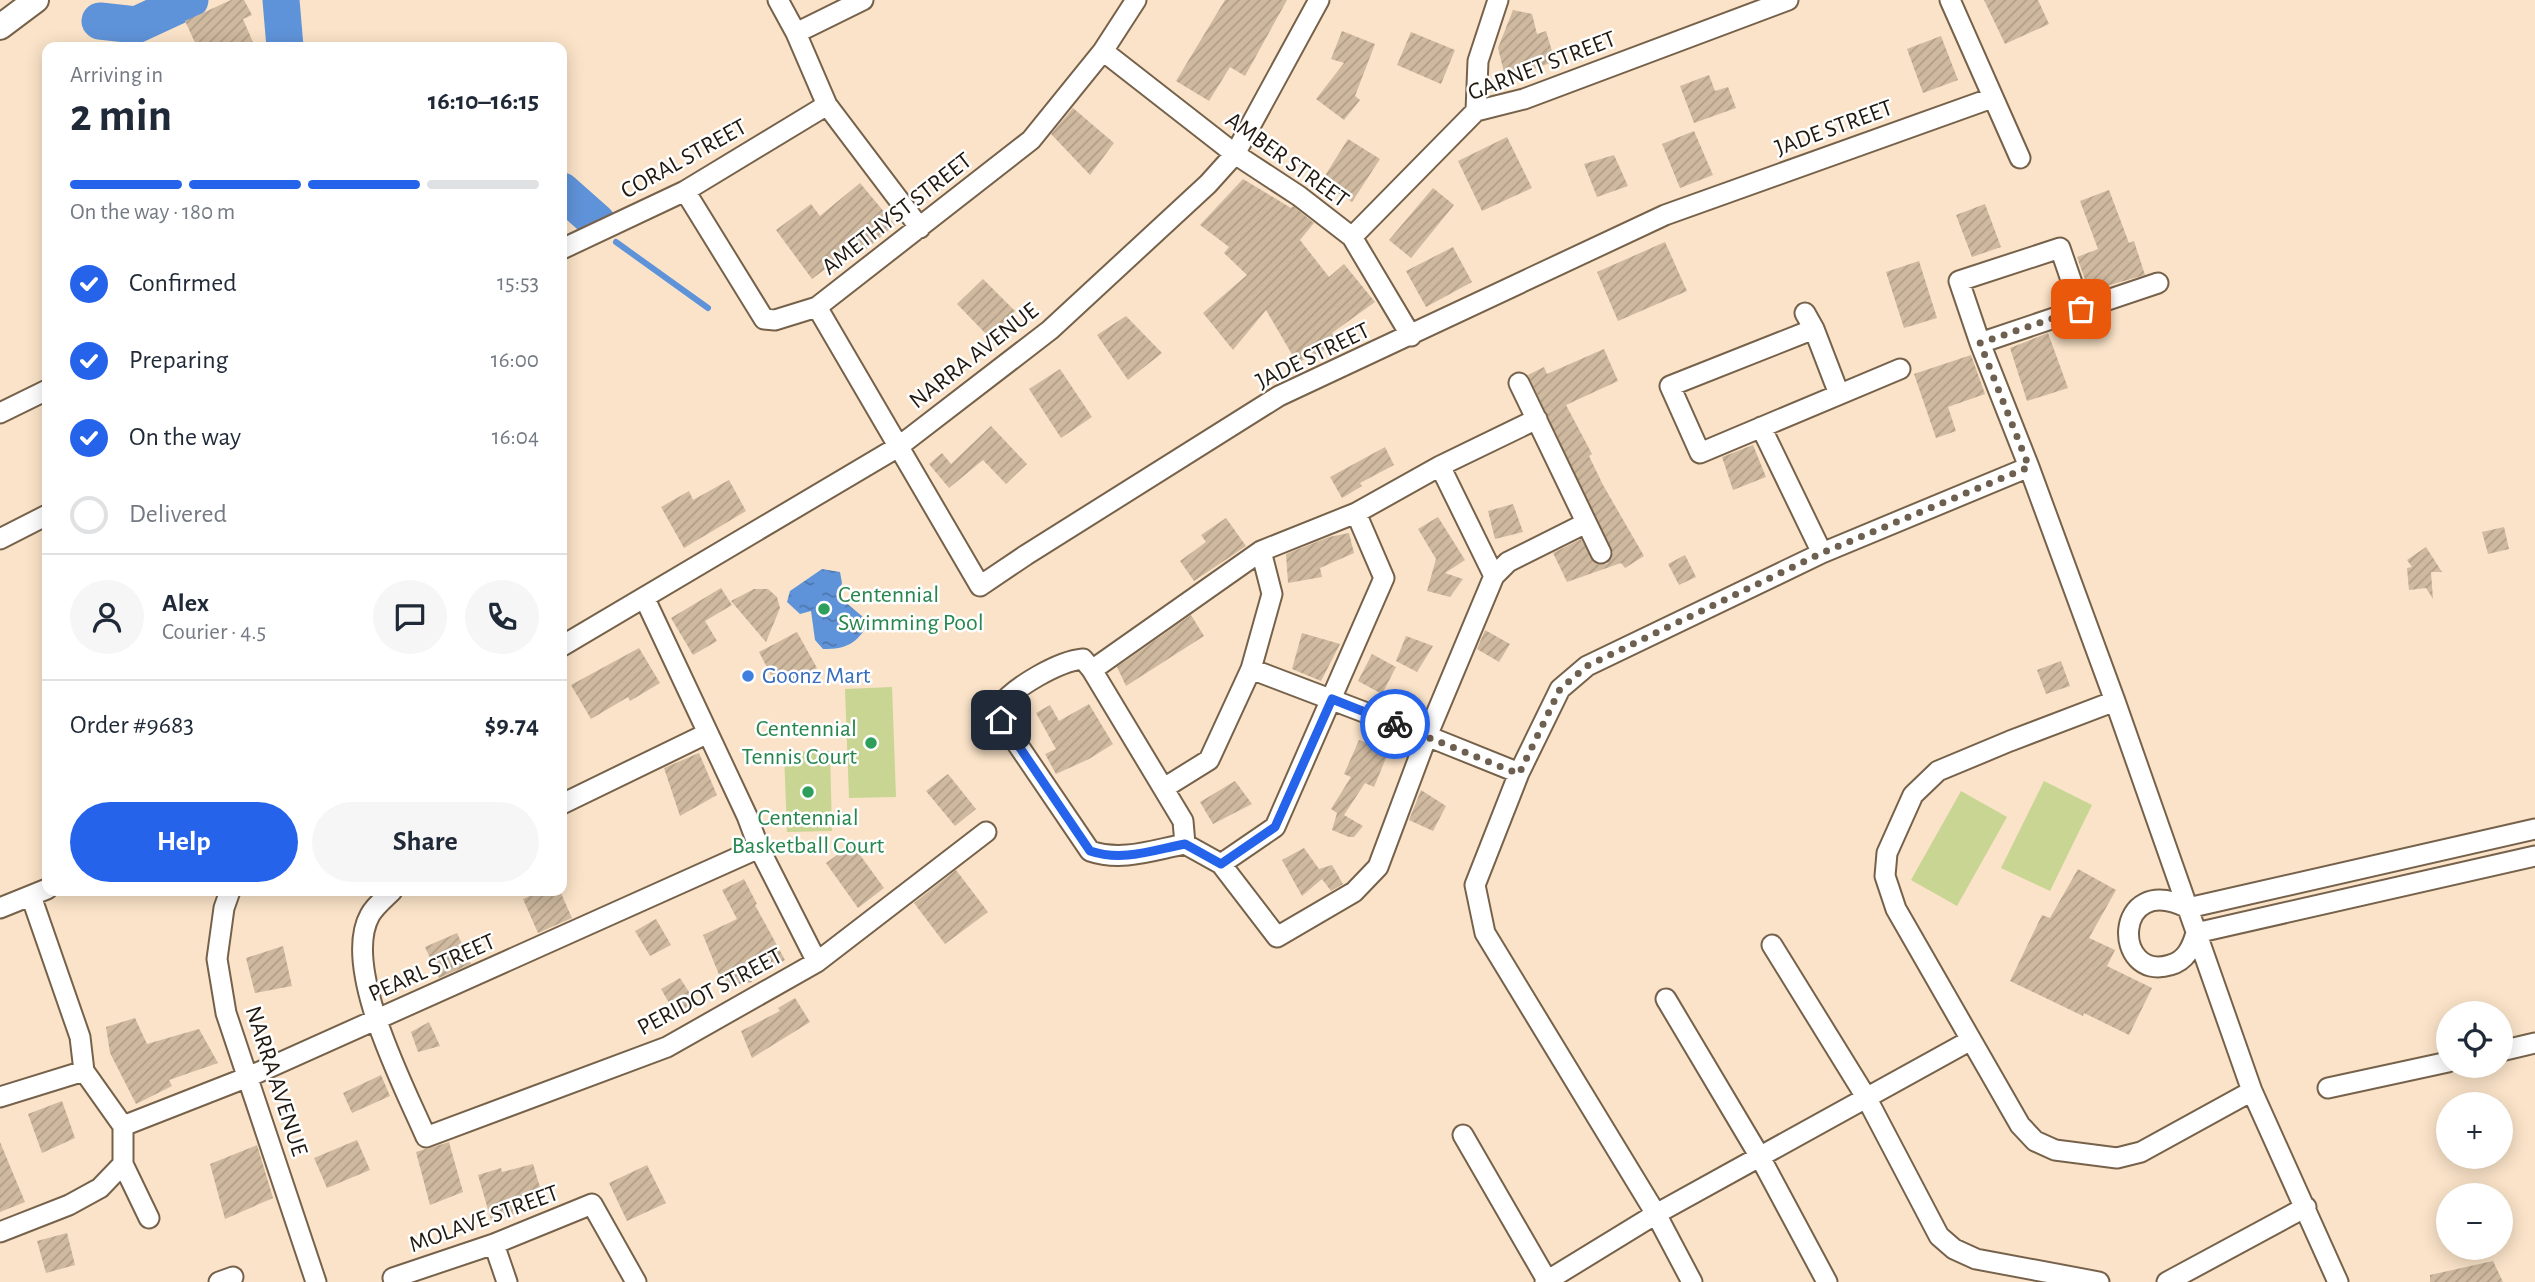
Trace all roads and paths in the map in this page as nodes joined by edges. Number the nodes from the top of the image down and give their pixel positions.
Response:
1 (36, 0) edge
2 (778, 0) edge
3 (863, 0) edge
4 (1136, 0) edge
5 (1319, 0) edge
6 (1498, 0) edge
7 (1788, 0) edge
8 (1950, 0) edge
9 (0, 27) edge
10 (796, 33) junction
11 (1103, 51) junction
12 (1992, 98) junction
13 (827, 104) junction
14 (1476, 111) junction
15 (1234, 154) junction
16 (2020, 158) dead end
17 (685, 191) junction
18 (920, 228) junction
19 (1352, 237) junction
20 (567, 247) edge
21 (2158, 283) dead end
22 (817, 307) junction
23 (2081, 309) junction
24 (1411, 336) junction
25 (1980, 343) junction
26 (1900, 369) dead end
27 (1519, 383) dead end
28 (42, 393) edge
29 (1839, 394) junction
30 (0, 414) edge
31 (1537, 419) junction
32 (1761, 427) junction
33 (898, 447) junction
34 (1440, 466) junction
35 (2029, 467) junction
36 (1356, 513) junction
37 (42, 518) edge
38 (1586, 523) junction
39 (0, 540) edge
40 (1261, 551) junction
41 (1601, 553) dead end
42 (1822, 553) junction
43 (1494, 576) junction
44 (645, 599) junction
45 (567, 643) edge
46 (1251, 669) junction
47 (1092, 670) junction
48 (1332, 699) junction
49 (2115, 701) junction
50 (708, 733) junction
51 (1427, 736) junction
52 (1519, 774) junction
53 (1164, 788) junction
54 (567, 802) edge
55 (2535, 829) edge
56 (986, 832) dead end
57 (1185, 844) junction
58 (758, 848) junction
59 (2535, 856) edge
60 (1221, 864) junction
61 (39, 892) edge
62 (228, 896) edge
63 (387, 896) edge
64 (0, 908) edge
65 (2188, 908) junction
66 (2196, 933) junction
67 (1772, 945) dead end
68 (817, 962) junction
69 (1666, 999) dead end
70 (376, 1020) junction
71 (1971, 1040) junction
72 (2535, 1044) edge
73 (2513, 1049) edge
74 (2436, 1065) edge
75 (84, 1071) junction
76 (248, 1077) junction
77 (2328, 1088) dead end
78 (2252, 1091) junction
79 (0, 1097) edge
80 (1866, 1097) junction
81 (123, 1126) junction
82 (1464, 1135) dead end
83 (1760, 1157) junction
84 (123, 1164) junction
85 (2306, 1206) junction
86 (1656, 1214) junction
87 (149, 1218) dead end
88 (0, 1232) edge
89 (494, 1244) junction
90 (393, 1278) dead end
91 (316, 1282) edge
92 (507, 1282) edge
93 (636, 1282) edge
94 (1547, 1282) edge
95 (1692, 1282) edge
96 (1827, 1282) edge
97 (2099, 1282) edge
98 (2166, 1282) edge
99 (2338, 1282) edge

1 - 9 main road
2 - 10 street
3 - 10 street
4 - 11 street, AMETHYST STREET
5 - 15 street, NARRA AVENUE
6 - 14 street
7 - 14 street, GARNET STREET
8 - 12 street
10 - 13 street
11 - 15 street, AMBER STREET
11 - 18 street, AMETHYST STREET
12 - 16 street
12 - 24 street, JADE STREET
13 - 17 street, CORAL STREET
13 - 18 street
14 - 19 street, GARNET STREET
15 - 19 street, AMBER STREET
15 - 33 street, NARRA AVENUE
17 - 20 street, CORAL STREET
17 - 22 street, AMETHYST STREET
18 - 22 street, AMETHYST STREET
19 - 24 street, AMBER STREET
21 - 23 street
22 - 33 street, JADE STREET
23 - 25 street
23 - 25 street
24 - 33 street, JADE STREET
25 - 35 street
26 - 29 street
27 - 31 street
28 - 30 street
29 - 32 street
29 - 32 street
31 - 34 street
31 - 38 street
32 - 42 street
33 - 44 street, NARRA AVENUE
34 - 36 street
34 - 43 street
35 - 42 street
35 - 49 street
36 - 40 street
36 - 48 street
37 - 39 street
38 - 41 street
38 - 43 street
40 - 46 street
40 - 47 street
42 - 52 street
43 - 51 street
44 - 45 street, NARRA AVENUE
44 - 50 street
46 - 48 street
46 - 53 street
47 - 53 street
47 - 57 street
48 - 51 street
48 - 60 street
49 - 65 street
49 - 71 street
50 - 54 street
50 - 58 street
51 - 52 street
51 - 60 street
52 - 86 street
53 - 57 street
55 - 65 street
56 - 68 street, PERIDOT STREET
57 - 60 street
58 - 68 street
58 - 70 street, PEARL STREET
59 - 66 street
61 - 64 street
61 - 75 street
62 - 76 street, NARRA AVENUE
63 - 70 street
65 - 66 street
65 - 66 street
66 - 78 street
67 - 80 street
68 - 70 street, PERIDOT STREET
69 - 83 street
70 - 76 street, PEARL STREET
71 - 78 street
71 - 80 street
72 - 73 street
74 - 77 street
75 - 79 street
75 - 81 street
76 - 81 street, PEARL STREET
76 - 91 street, NARRA AVENUE
78 - 85 street
80 - 83 street
80 - 97 street
81 - 84 street
82 - 94 street
83 - 86 street
83 - 96 street
84 - 87 street
84 - 88 street
85 - 98 street
85 - 99 street
86 - 94 street
86 - 95 street
89 - 90 street, MOLAVE STREET
89 - 92 street
89 - 93 street, MOLAVE STREET

